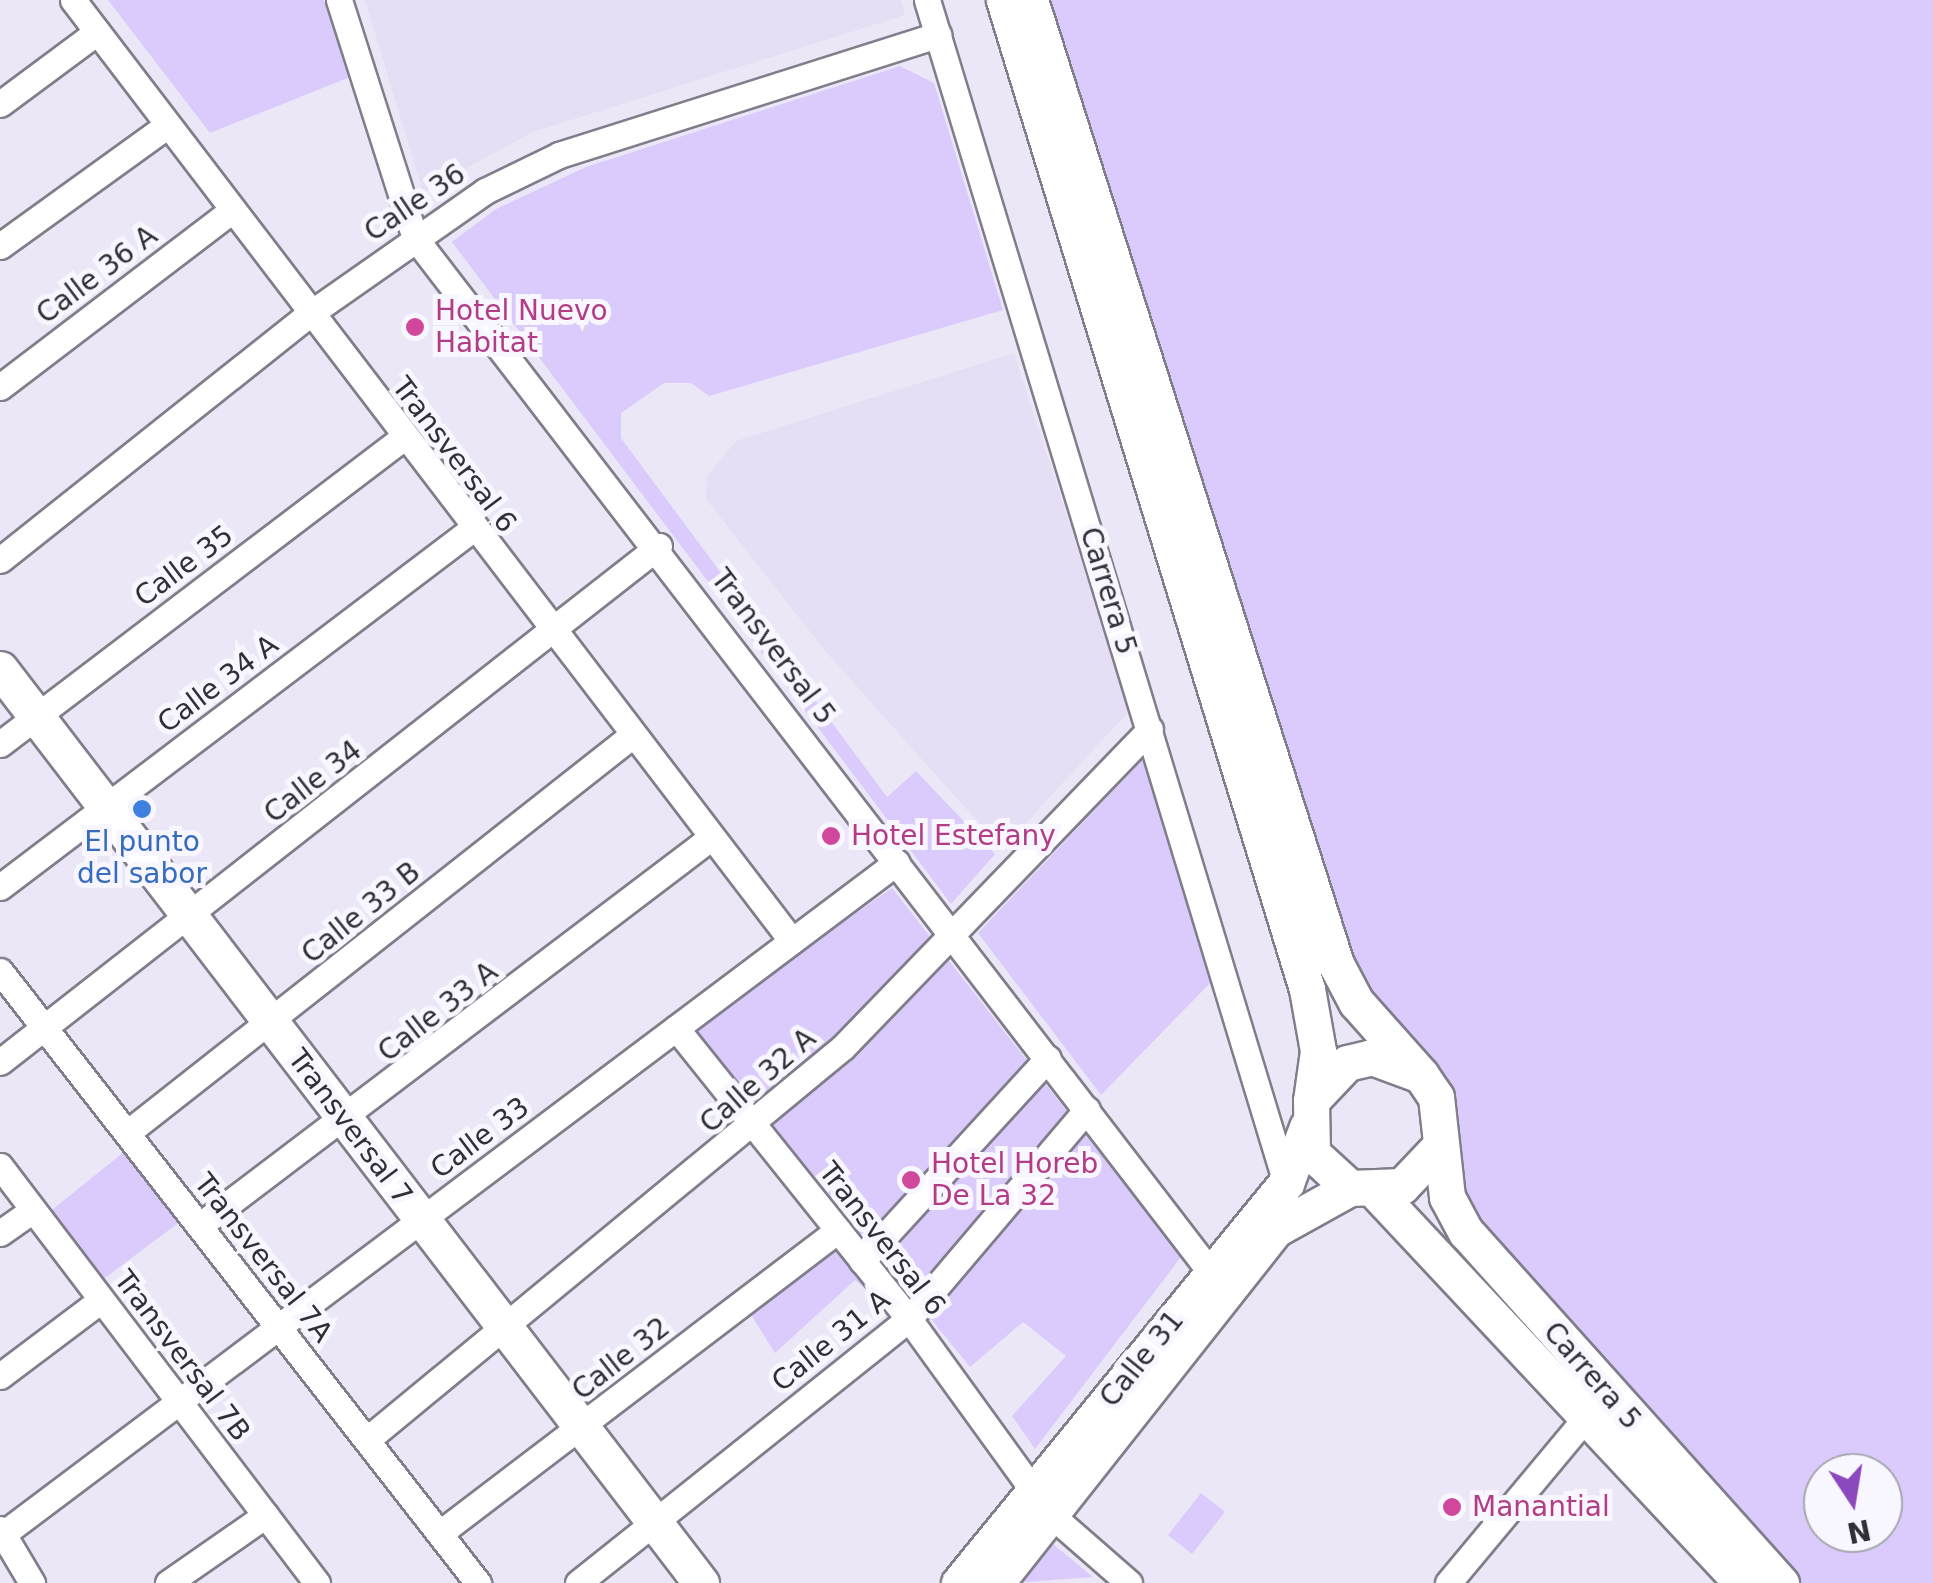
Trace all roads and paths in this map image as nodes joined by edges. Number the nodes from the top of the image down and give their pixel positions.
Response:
1 (73, 0) edge
2 (339, 0) edge
3 (927, 0) edge
4 (1004, 0) edge
5 (1030, 0) edge
6 (97, 32) junction
7 (938, 35) junction
8 (0, 104) edge
9 (165, 126) junction
10 (230, 212) junction
11 (415, 238) junction
12 (0, 246) edge
13 (308, 315) junction
14 (0, 387) edge
15 (404, 437) junction
16 (471, 530) junction
17 (660, 546) junction
18 (0, 560) edge
19 (556, 633) junction
20 (0, 669) edge
21 (36, 716) junction
22 (1150, 729) junction
23 (630, 737) junction
24 (0, 744) edge
25 (106, 807) junction
26 (709, 839) junction
27 (897, 862) junction
28 (0, 887) edge
29 (189, 916) junction
30 (953, 932) junction
31 (792, 941) junction
32 (0, 971) edge
33 (271, 1024) junction
34 (44, 1028) junction
35 (676, 1028) junction
36 (1048, 1058) junction
37 (0, 1062) edge
38 (1421, 1075) junction
39 (1087, 1110) junction
40 (1309, 1114) junction
41 (346, 1122) junction
42 (754, 1126) junction
43 (127, 1133) junction
44 (1438, 1148) junction
45 (0, 1166) edge
46 (1286, 1183) junction
47 (1363, 1190) junction
48 (33, 1210) junction
49 (421, 1220) junction
50 (199, 1226) junction
51 (838, 1230) junction
52 (0, 1233) edge
53 (862, 1261) junction
54 (1220, 1284) junction
55 (101, 1300) junction
56 (909, 1319) junction
57 (279, 1327) junction
58 (507, 1333) junction
59 (0, 1376) edge
60 (178, 1402) junction
61 (1583, 1421) junction
62 (580, 1428) junction
63 (369, 1438) junction
64 (1042, 1503) junction
65 (266, 1515) junction
66 (652, 1522) junction
67 (2, 1531) edge
68 (440, 1532) junction
69 (32, 1583) edge
70 (168, 1583) edge
71 (317, 1583) edge
72 (478, 1583) edge
73 (578, 1583) edge
74 (701, 1583) edge
75 (959, 1583) edge
76 (996, 1583) edge
77 (1128, 1583) edge
78 (1448, 1583) edge
79 (1742, 1583) edge
80 (1781, 1583) edge

1 - 6 street, Transversal 6
2 - 11 street, Transversal 5
3 - 7 street, Carrera 5
4 - 40 main road
5 - 38 main road
6 - 8 street
6 - 9 street, Transversal 6
7 - 11 street, Calle 36
7 - 22 street, Carrera 5
9 - 10 street, Transversal 6
9 - 12 street
10 - 13 street, Transversal 6
10 - 14 street, Calle 36 A
11 - 13 street, Calle 36
11 - 17 street, Transversal 5
13 - 15 street, Transversal 6
13 - 18 street, Calle 36
15 - 16 street, Transversal 6
15 - 21 street, Calle 35
16 - 19 street, Transversal 6
16 - 25 street, Calle 34 A
17 - 19 street, Calle 34
17 - 27 street, Transversal 5
19 - 23 street, Transversal 6
19 - 29 street, Calle 34
20 - 21 main road, Transversal 7
21 - 24 street, Calle 35
21 - 25 main road, Transversal 7
22 - 30 street, Calle 32 A
22 - 46 street, Carrera 5
23 - 26 street, Transversal 6
23 - 33 street, Calle 33 B
25 - 28 street, Calle 34 A
25 - 29 main road, Transversal 7
26 - 31 street, Transversal 6
26 - 41 street, Calle 33 A
27 - 30 street, Transversal 5
27 - 31 street, Calle 33
29 - 33 main road, Transversal 7
29 - 34 street, Calle 34
30 - 36 street, Transversal 5
30 - 42 street, Calle 32 A
31 - 35 street, Calle 33
32 - 34 street, Transversal 7A
33 - 41 main road, Transversal 7
33 - 43 street, Calle 33 B
34 - 37 street, Calle 34
34 - 43 street, Transversal 7A
35 - 42 street, Transversal 6
35 - 49 street, Calle 33
36 - 39 street, Transversal 5
36 - 53 street
38 - 40 main road
38 - 44 main road
39 - 54 street, Transversal 5
39 - 56 street, Calle 31 A
40 - 46 main road, Calle 31
40 - 47 main road
41 - 49 main road, Transversal 7
41 - 50 street, Calle 33 A
42 - 51 street, Transversal 6
42 - 58 street, Calle 32 A
43 - 50 street, Transversal 7A
44 - 47 main road
44 - 80 main road, Carrera 5
45 - 48 street, Transversal 7B
46 - 54 main road, Calle 31
47 - 54 main road, Calle 31
47 - 61 main road, Carrera 5
48 - 52 street
48 - 55 street, Transversal 7B
49 - 57 street, Calle 33
49 - 58 main road, Transversal 7
50 - 57 street, Transversal 7A
51 - 53 street, Transversal 6
51 - 62 street, Calle 32
53 - 56 street, Transversal 6
54 - 64 main road, Calle 31
55 - 59 street
55 - 60 street, Transversal 7B
56 - 64 street, Transversal 6
56 - 66 street, Calle 31 A
57 - 60 street, Calle 33
57 - 63 street, Transversal 7A
58 - 62 main road, Transversal 7
58 - 63 street, Calle 32 A
60 - 65 street, Transversal 7B
60 - 67 street, Calle 33
61 - 78 street
61 - 79 main road, Carrera 5
62 - 66 main road, Transversal 7
62 - 68 street, Calle 32
63 - 68 street, Transversal 7A
64 - 75 main road, Calle 31
64 - 76 main road, Calle 31
64 - 77 street, Transversal 6
65 - 70 street
65 - 71 street, Transversal 7B
66 - 73 street, Calle 31 A
66 - 74 main road, Transversal 7
67 - 69 street
68 - 72 street, Transversal 7A

